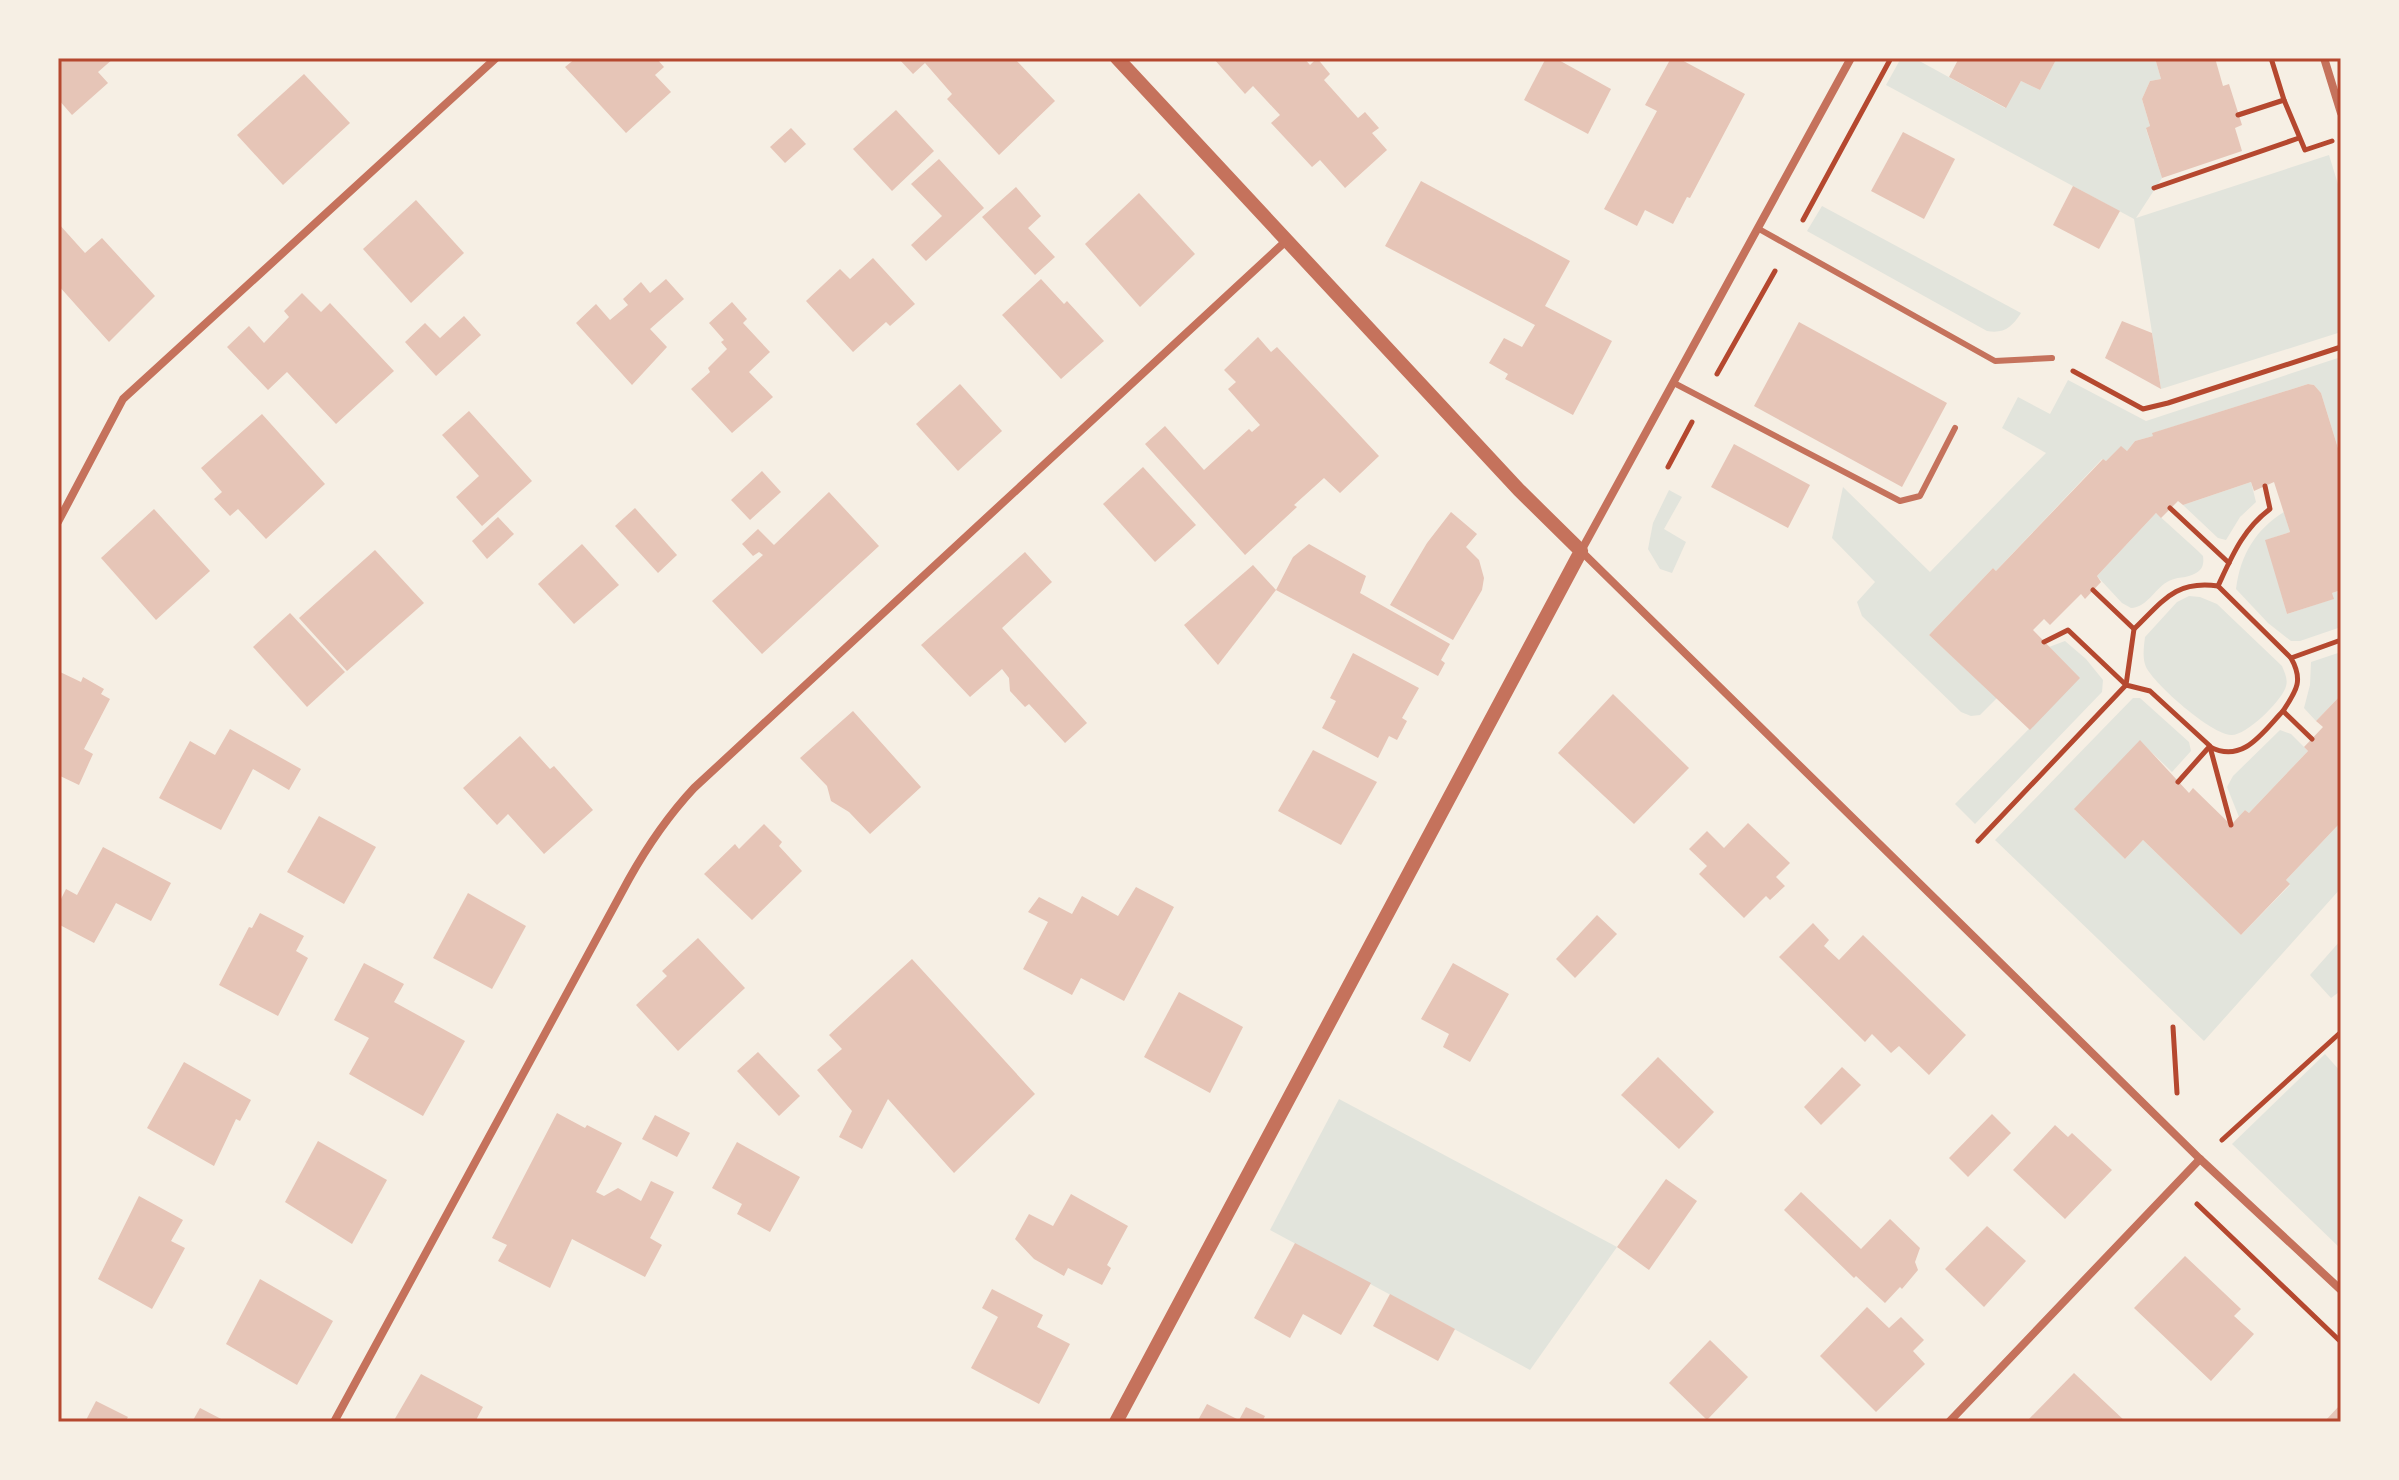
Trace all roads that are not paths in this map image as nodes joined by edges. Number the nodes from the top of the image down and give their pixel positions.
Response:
1 (496, 58) edge
2 (1117, 58) edge
3 (1851, 58) edge
4 (2324, 58) edge
5 (2341, 113) edge
6 (1759, 229) junction
7 (1286, 241) junction
8 (2052, 358) road end
9 (1674, 383) junction
10 (1955, 428) dead end
11 (58, 522) edge
12 (1581, 551) junction
13 (2200, 1159) junction
14 (2341, 1290) edge
15 (334, 1422) edge
16 (1116, 1422) edge
17 (1949, 1422) edge

1 - 11 street
2 - 7 street
3 - 6 street
4 - 5 street
6 - 8 lane
6 - 9 street
7 - 12 street
7 - 15 street
9 - 10 lane
9 - 12 street
12 - 13 street
12 - 16 street
13 - 14 street
13 - 17 street

